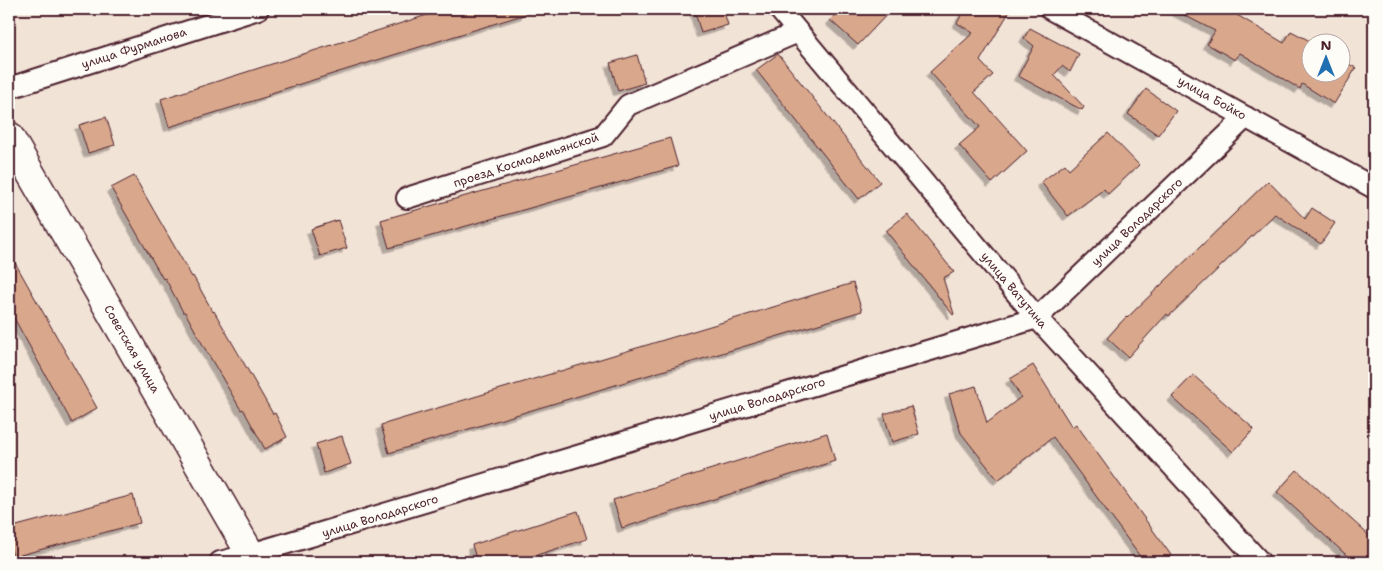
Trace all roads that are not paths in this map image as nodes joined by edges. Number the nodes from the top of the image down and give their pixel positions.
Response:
1 (258, 9) edge
2 (779, 9) edge
3 (1050, 9) edge
4 (798, 32) junction
5 (9, 88) edge
6 (1246, 117) junction
7 (9, 136) edge
8 (1374, 188) edge
9 (407, 198) dead end
10 (1037, 318) junction
11 (253, 558) edge
12 (220, 562) edge
13 (1260, 562) edge

1 - 5 street, улица Фурманова
2 - 4 street, улица Ватутина
3 - 6 street, улица Бойко
4 - 9 street, проезд Космодемьянской
4 - 10 street, улица Ватутина
6 - 8 street, улица Бойко
6 - 10 street, улица Володарского
7 - 11 street, Советская улица
10 - 11 street, улица Володарского
10 - 13 street, улица Ватутина
11 - 12 street, улица Володарского

